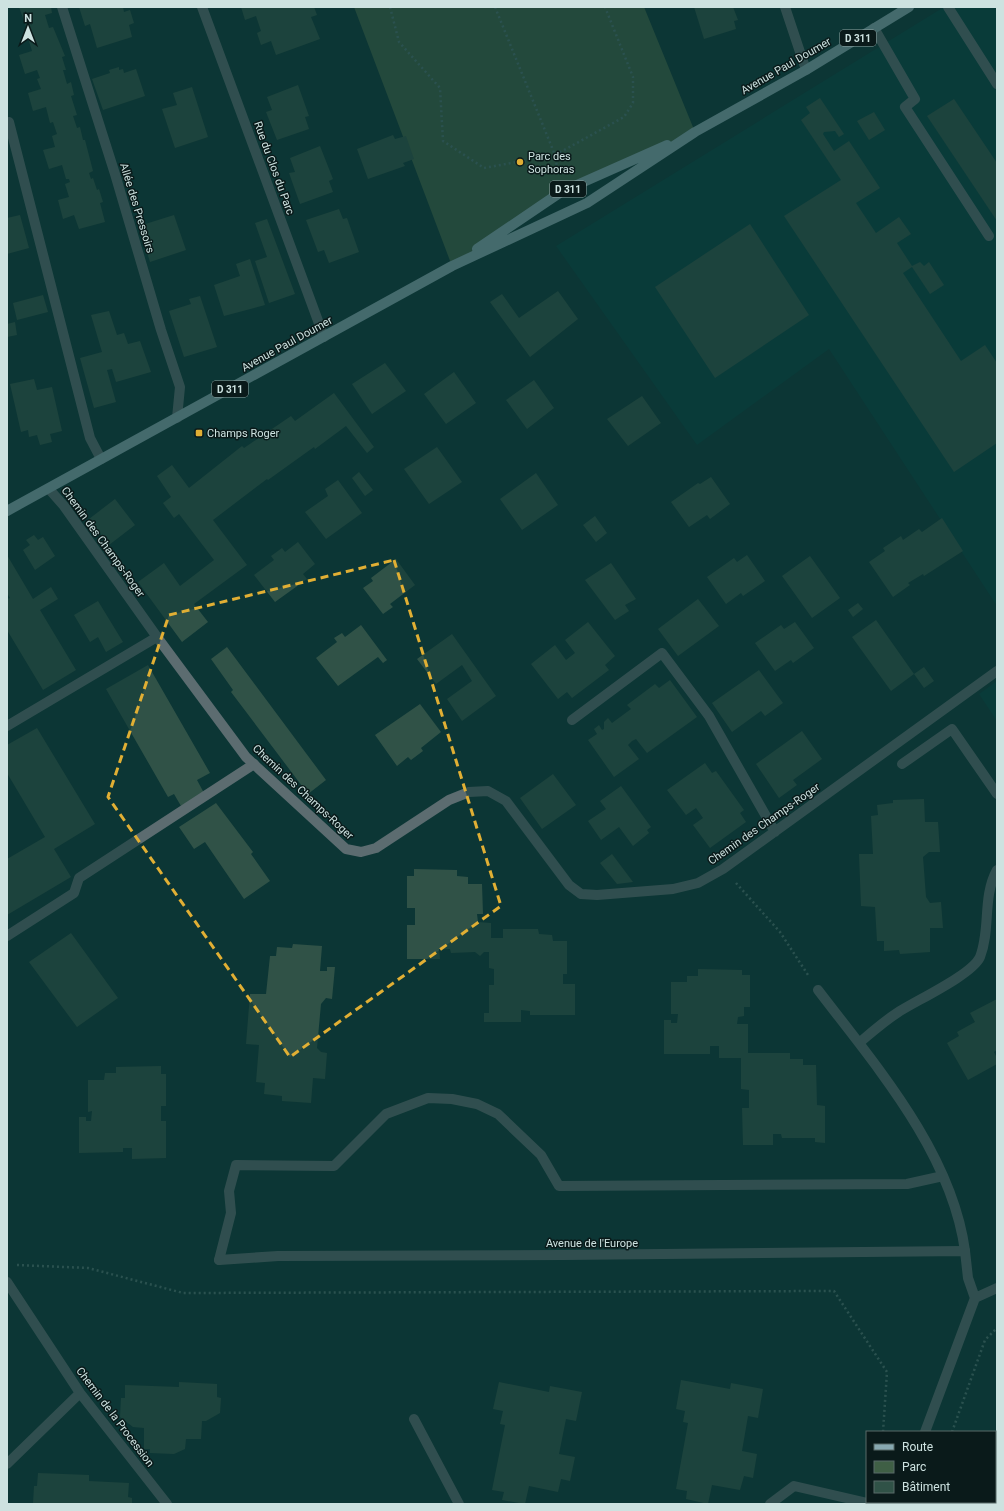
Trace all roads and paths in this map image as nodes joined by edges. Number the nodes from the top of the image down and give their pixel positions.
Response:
1 (62, 7) edge
2 (202, 7) edge
3 (390, 7) edge
4 (495, 7) edge
5 (605, 7) edge
6 (785, 7) edge
7 (909, 7) edge
8 (948, 7) edge
9 (874, 28) junction
10 (806, 70) junction
11 (997, 84) edge
12 (9, 122) dead end
13 (695, 132) junction
14 (555, 155) junction
15 (561, 192) junction
16 (989, 236) dead end
17 (452, 266) junction
18 (324, 337) junction
19 (177, 418) junction
20 (101, 459) junction
21 (49, 489) junction
22 (7, 511) edge
23 (157, 637) junction
24 (997, 671) edge
25 (572, 720) dead end
26 (7, 726) edge
27 (254, 764) junction
28 (902, 764) dead end
29 (997, 794) edge
30 (775, 832) junction
31 (723, 869) junction
32 (997, 870) edge
33 (7, 936) edge
34 (818, 990) joint
35 (859, 1043) junction
36 (943, 1176) junction
37 (965, 1250) junction
38 (14, 1265) dead end
39 (7, 1282) edge
40 (997, 1288) edge
41 (975, 1298) junction
42 (997, 1328) edge
43 (80, 1393) junction
44 (414, 1419) dead end
45 (884, 1431) edge
46 (924, 1431) edge
47 (952, 1431) edge
48 (7, 1464) edge
49 (866, 1503) edge
50 (167, 1504) edge
51 (459, 1504) edge
52 (770, 1504) edge

1 - 19 street, Allée des Pressoirs
2 - 18 street, Rue du Clos du Parc
3 - 14 path
4 - 14 path
5 - 14 path
6 - 10 street
7 - 9 main road, Avenue Paul Doumer / D 311
8 - 11 street
9 - 10 main road, Avenue Paul Doumer / D 311
9 - 16 street
10 - 13 main road, Avenue Paul Doumer / D 311
12 - 20 street
13 - 15 main road, Avenue Paul Doumer / D 311
13 - 17 main road, Avenue Paul Doumer / D 311
14 - 15 path
15 - 17 main road, Avenue Paul Doumer / D 311
17 - 18 main road, Avenue Paul Doumer / D 311
18 - 19 main road, Avenue Paul Doumer / D 311
19 - 20 main road, Avenue Paul Doumer / D 311
20 - 21 main road, Avenue Paul Doumer / D 311
21 - 22 main road, Avenue Paul Doumer / D 311
21 - 23 street, Chemin des Champs-Roger
23 - 26 street
23 - 27 street, Chemin des Champs-Roger
24 - 30 street, Chemin des Champs-Roger
25 - 30 street
27 - 31 street, Chemin des Champs-Roger
27 - 33 street
28 - 29 street
30 - 31 street, Chemin des Champs-Roger
31 - 34 path
32 - 35 street
34 - 35 street
35 - 36 street
36 - 37 street
36 - 37 street, Avenue de l'Europe
37 - 41 street
38 - 45 path
39 - 43 street, Chemin de la Procession
40 - 41 street
41 - 46 street
42 - 47 path
43 - 48 street
43 - 50 street, Chemin de la Procession
44 - 51 street
49 - 52 street

